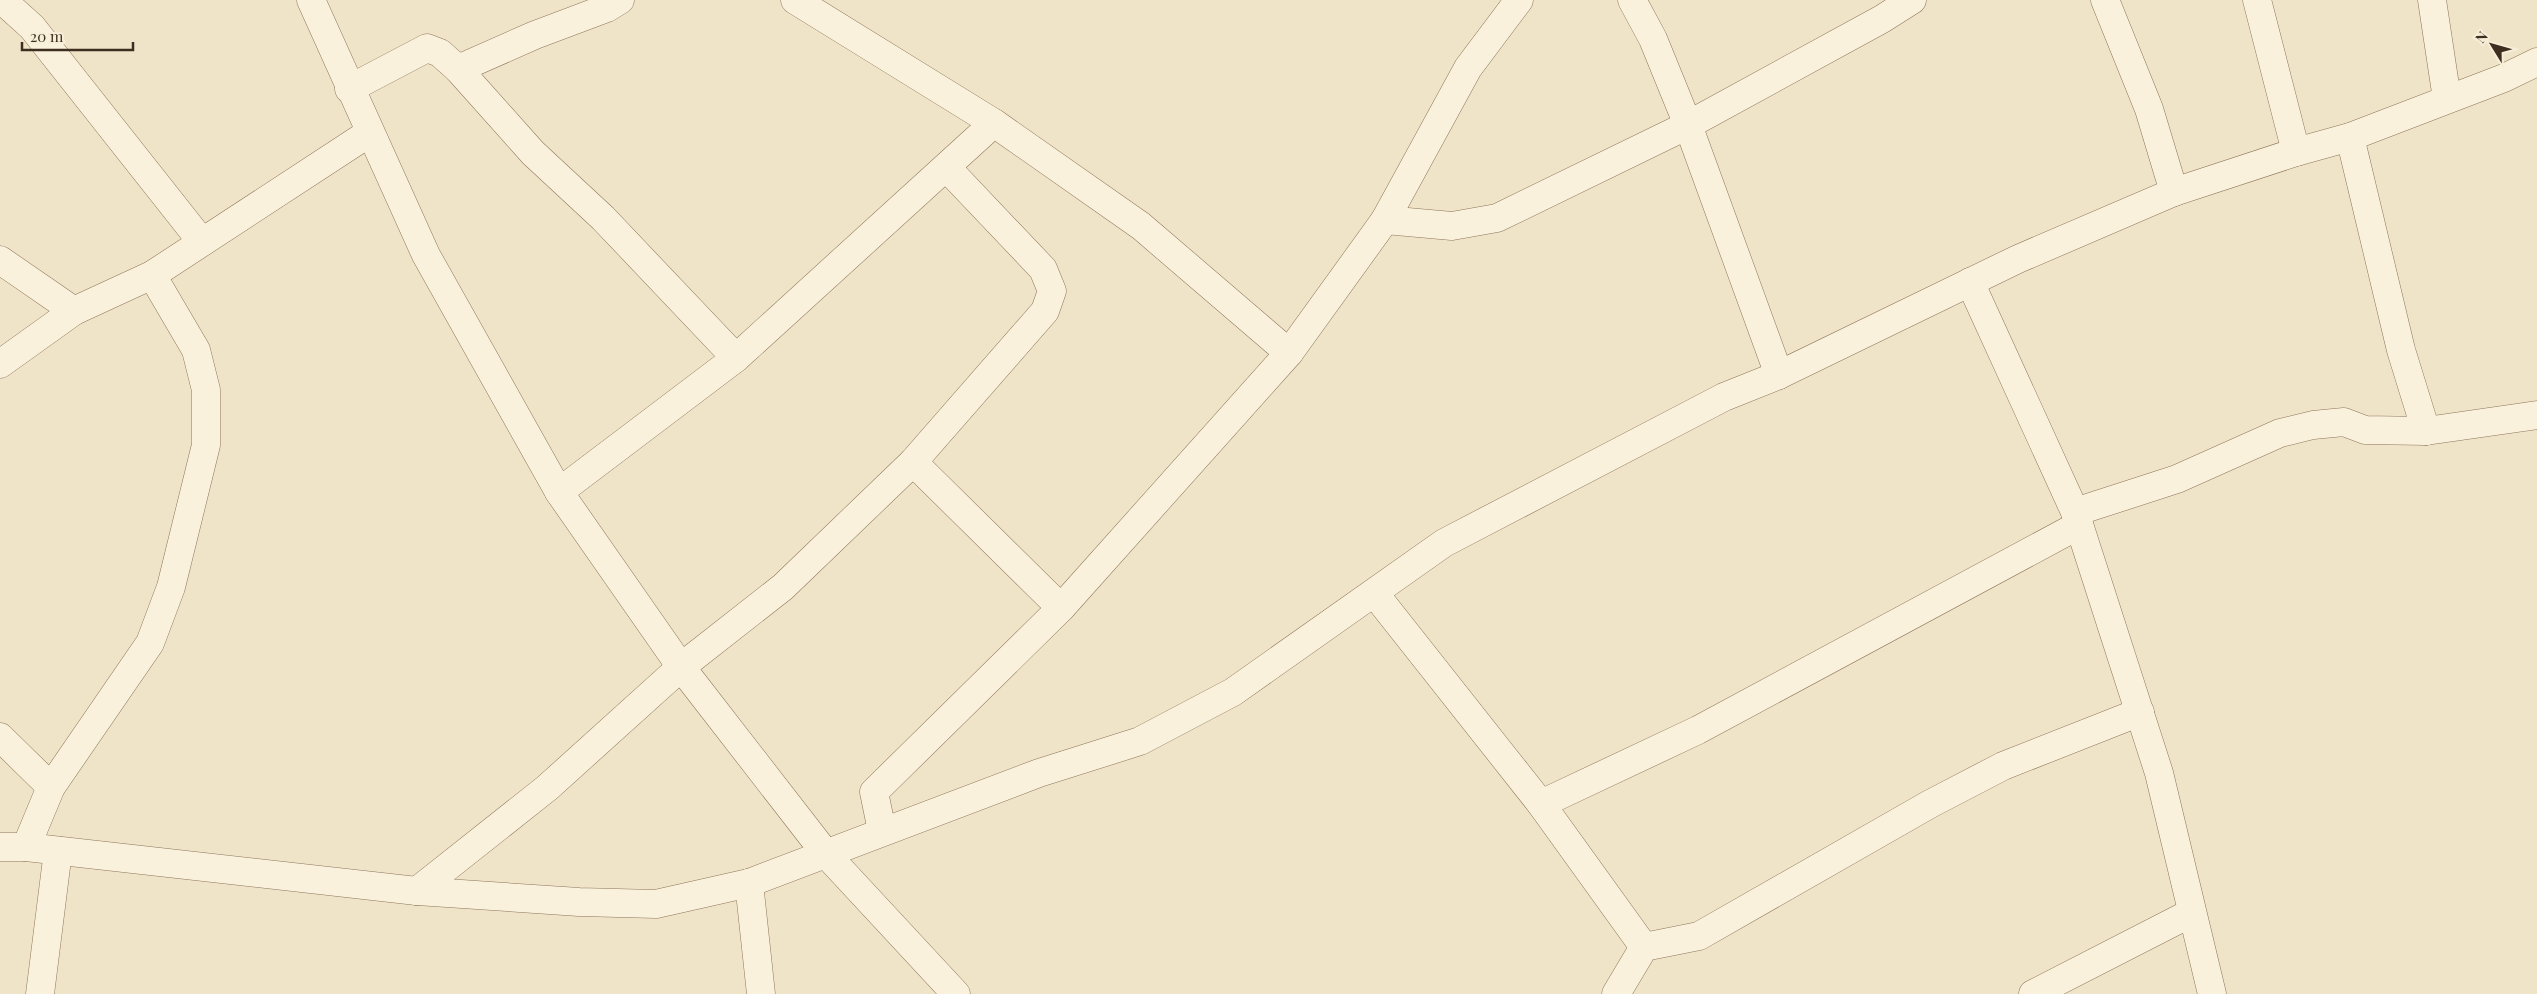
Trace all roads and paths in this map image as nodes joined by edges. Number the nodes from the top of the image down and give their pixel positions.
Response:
1 (2, 0) edge
2 (311, 0) edge
3 (620, 0) edge
4 (795, 0) edge
5 (1519, 0) edge
6 (1632, 0) edge
7 (1912, 0) edge
8 (2106, 0) edge
9 (2257, 0) edge
10 (2432, 0) edge
11 (2537, 62) edge
12 (458, 69) junction
13 (349, 89) junction
14 (2447, 99) junction
15 (994, 123) junction
16 (1688, 125) junction
17 (369, 133) junction
18 (2350, 138) junction
19 (2296, 152) junction
20 (947, 168) junction
21 (2174, 192) junction
22 (1384, 220) junction
23 (202, 242) junction
24 (0, 260) edge
25 (152, 274) junction
26 (1970, 282) junction
27 (74, 311) junction
28 (1289, 353) junction
29 (736, 358) junction
30 (0, 364) edge
31 (1779, 375) junction
32 (2537, 415) edge
33 (2426, 431) junction
34 (913, 462) junction
35 (559, 492) junction
36 (2077, 519) junction
37 (1376, 594) junction
38 (1061, 608) junction
39 (681, 667) junction
40 (2140, 712) junction
41 (0, 737) edge
42 (51, 786) junction
43 (1540, 804) junction
44 (882, 831) junction
45 (13, 847) edge
46 (58, 851) junction
47 (826, 854) junction
48 (749, 883) junction
49 (417, 891) junction
50 (2192, 913) junction
51 (1644, 948) junction
52 (40, 994) edge
53 (761, 994) edge
54 (956, 994) edge
55 (1616, 994) edge
56 (2034, 994) edge
57 (2212, 994) edge

1 - 23 street
2 - 13 street
3 - 12 street
4 - 15 street
5 - 22 street
6 - 16 street
7 - 16 street
8 - 21 street
9 - 19 street
10 - 14 street
11 - 14 street
12 - 13 street
12 - 29 street
13 - 17 street
14 - 18 street
15 - 20 street
15 - 28 street
16 - 22 street
16 - 31 street
17 - 23 street
17 - 35 street
18 - 19 street
18 - 33 street
19 - 21 street
20 - 29 street
20 - 34 street
21 - 26 street
22 - 28 street
23 - 25 street
24 - 27 street
25 - 27 street
25 - 42 street
26 - 31 street
26 - 36 street
27 - 30 street
28 - 38 street
29 - 35 street
31 - 37 street
32 - 33 street
33 - 36 street
34 - 38 street
34 - 39 street
35 - 39 street
36 - 40 street
36 - 43 street
37 - 43 street
37 - 44 street
38 - 44 street
39 - 47 street
39 - 49 street
40 - 50 street
40 - 51 street
41 - 42 street
42 - 45 street
43 - 51 street
44 - 47 street
45 - 46 street
46 - 49 street
46 - 52 street
47 - 48 street
47 - 54 street
48 - 49 street
48 - 53 street
50 - 56 street
50 - 57 street
51 - 55 street

